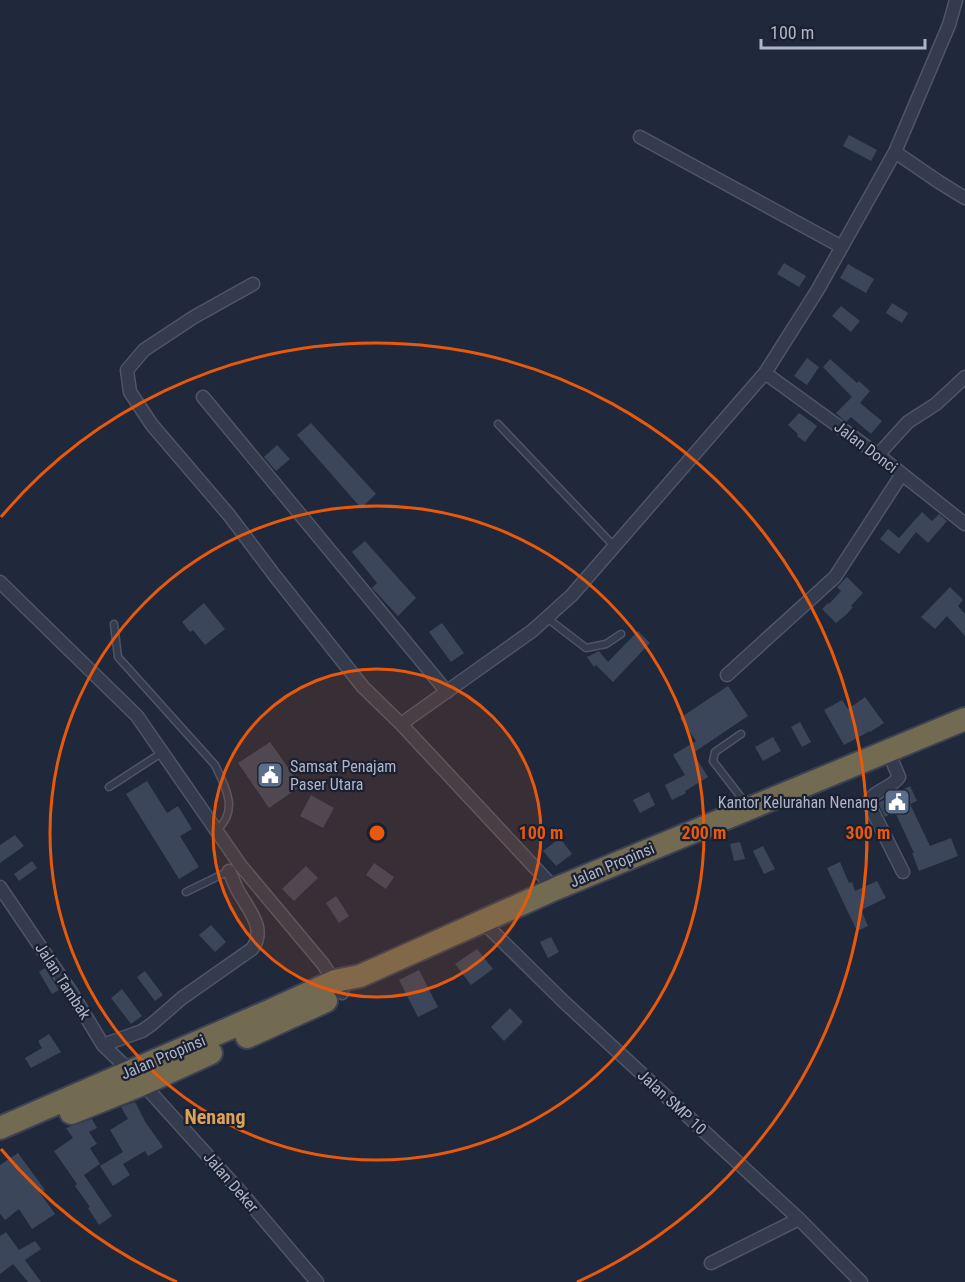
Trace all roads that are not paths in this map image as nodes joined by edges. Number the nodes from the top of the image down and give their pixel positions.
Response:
1 (956, 0) edge
2 (640, 137) dead end
3 (895, 152) junction
4 (965, 198) edge
5 (842, 246) junction
6 (253, 284) dead end
7 (765, 373) junction
8 (965, 377) edge
9 (203, 397) dead end
10 (498, 424) dead end
11 (878, 455) junction
12 (902, 474) junction
13 (965, 524) edge
14 (615, 547) junction
15 (0, 582) edge
16 (547, 618) junction
17 (114, 624) dead end
18 (621, 634) dead end
19 (727, 675) dead end
20 (447, 692) junction
21 (965, 719) edge
22 (401, 724) junction
23 (741, 734) dead end
24 (888, 751) junction
25 (163, 752) junction
26 (109, 787) dead end
27 (749, 808) junction
28 (217, 831) junction
29 (235, 868) junction
30 (903, 872) dead end
31 (0, 887) edge
32 (555, 889) junction
33 (186, 892) dead end
34 (483, 922) junction
35 (338, 987) junction
36 (103, 1045) junction
37 (137, 1078) junction
38 (1, 1130) edge
39 (799, 1220) junction
40 (711, 1263) dead end
41 (317, 1282) edge
42 (861, 1282) edge

1 - 3 street
2 - 5 street
3 - 4 street
3 - 5 street
5 - 7 street
6 - 22 street
7 - 11 street, Jalan Donci
7 - 14 street
8 - 11 street
9 - 20 street
10 - 14 lane
11 - 12 street, Jalan Donci
12 - 13 street, Jalan Donci
12 - 19 street
14 - 16 street
15 - 25 street
16 - 18 lane
16 - 20 street
17 - 28 lane
20 - 22 street
21 - 24 highway, Jalan Propinsi
22 - 32 street
23 - 27 lane
24 - 27 highway, Jalan Propinsi
24 - 30 street
25 - 26 lane
25 - 28 street
27 - 32 highway, Jalan Propinsi
28 - 29 street
29 - 33 lane
29 - 35 street
29 - 36 street
31 - 36 street, Jalan Tambak
32 - 34 highway, Jalan Propinsi
34 - 35 highway, Jalan Propinsi
34 - 39 street, Jalan SMP 10
35 - 37 highway, Jalan Propinsi
36 - 37 street, Jalan Tambak
37 - 38 highway, Jalan Propinsi
37 - 41 street, Jalan Deker
39 - 40 street
39 - 42 street, Jalan SMP 10

